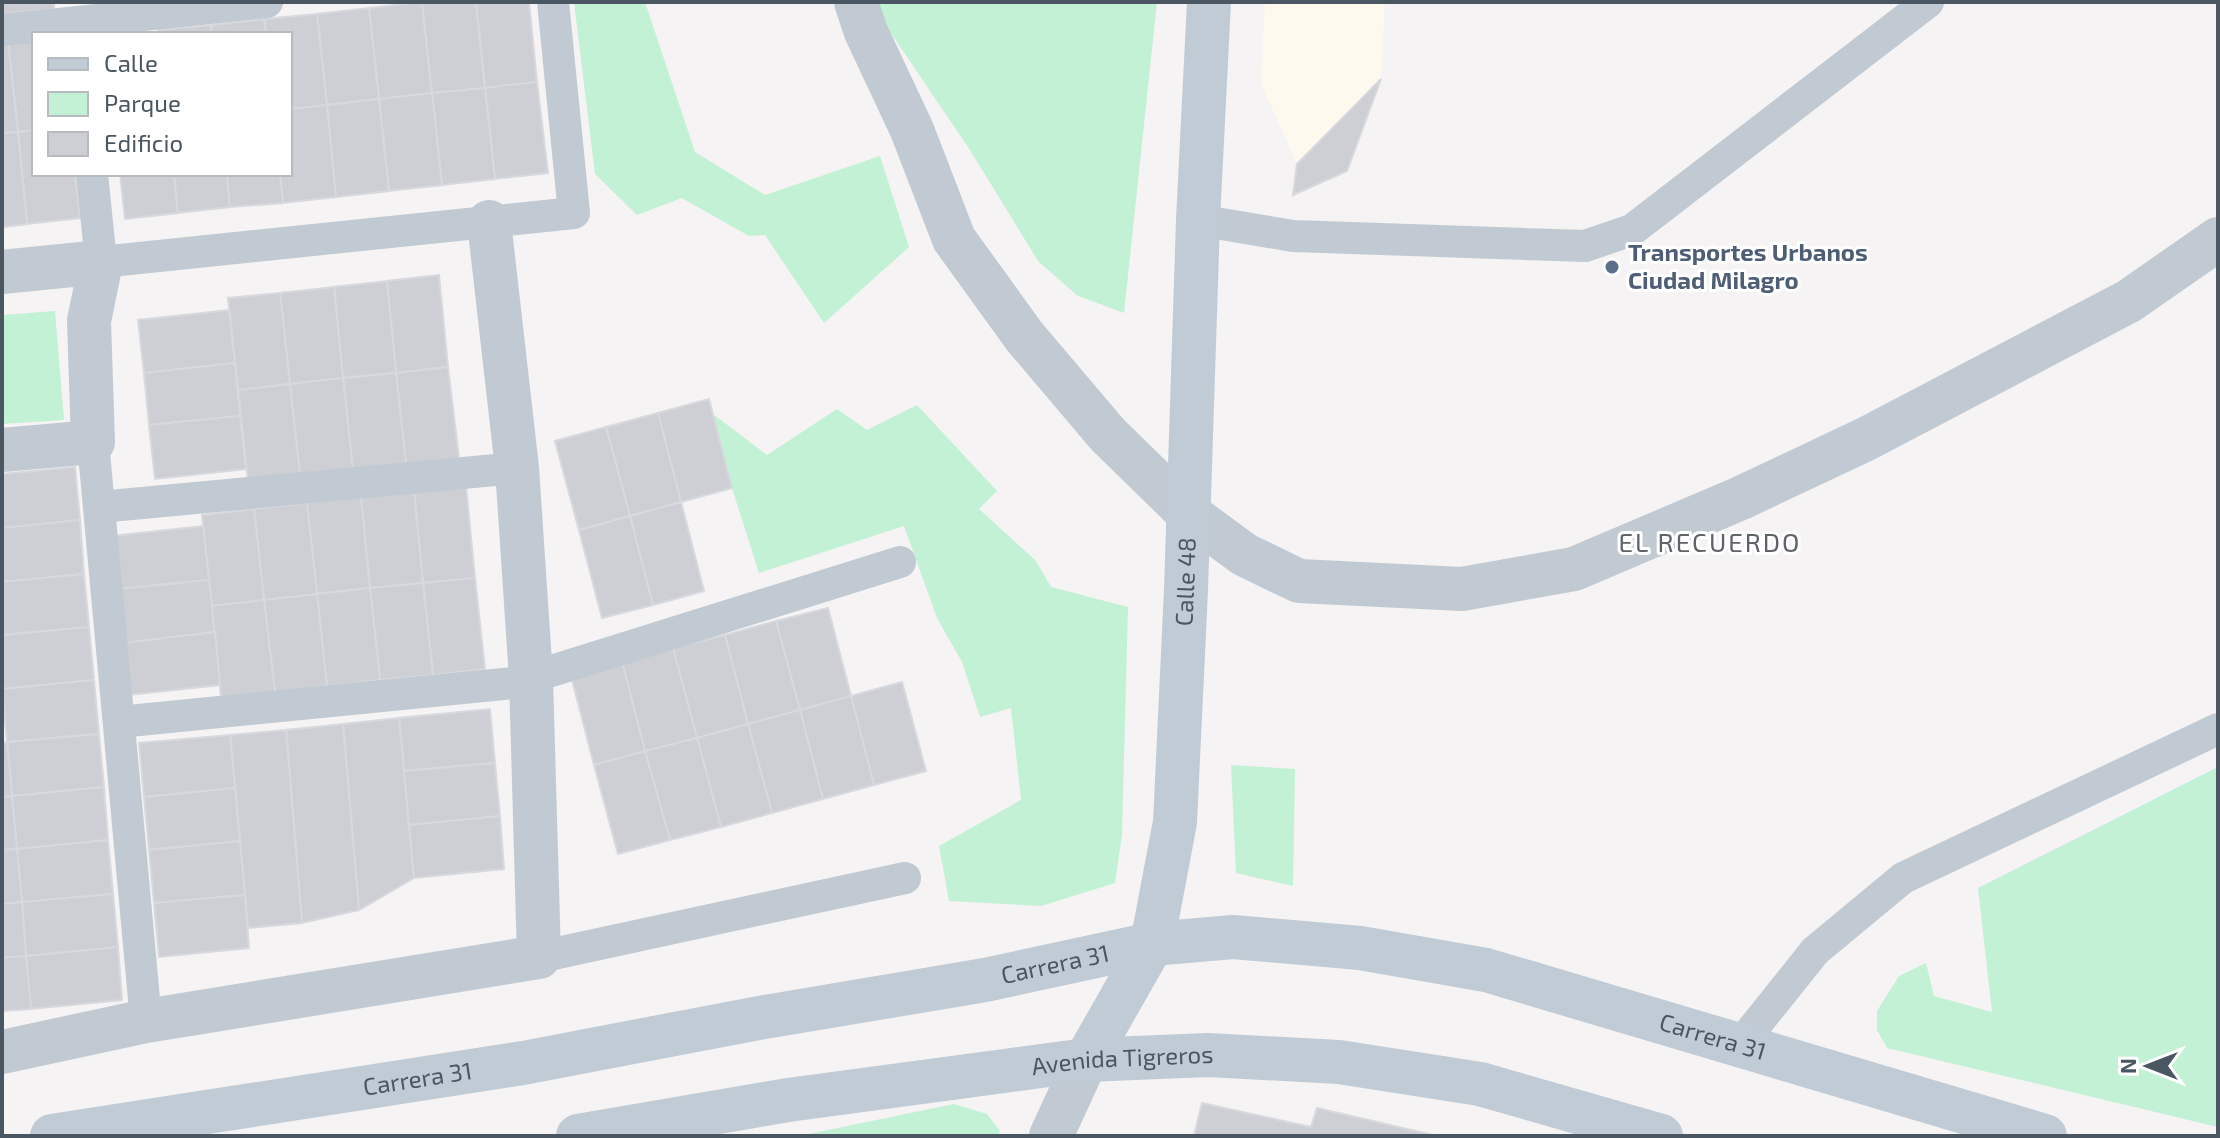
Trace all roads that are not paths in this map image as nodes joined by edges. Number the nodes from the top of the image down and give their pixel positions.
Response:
1 (267, 2) edge
2 (553, 2) edge
3 (856, 2) edge
4 (1209, 2) edge
5 (1928, 2) edge
6 (77, 19) edge
7 (2, 30) edge
8 (92, 176) edge
9 (1198, 220) junction
10 (489, 222) junction
11 (2218, 239) edge
12 (101, 262) junction
13 (2, 272) edge
14 (93, 442) junction
15 (2, 450) edge
16 (517, 468) junction
17 (99, 507) junction
18 (1189, 514) junction
19 (900, 562) dead end
20 (531, 678) junction
21 (119, 722) junction
22 (2218, 729) edge
23 (905, 878) dead end
24 (1152, 944) junction
25 (539, 957) junction
26 (146, 1021) junction
27 (1739, 1046) junction
28 (2, 1052) edge
29 (1086, 1060) junction
30 (52, 1136) edge
31 (578, 1136) edge
32 (1051, 1136) edge
33 (1661, 1136) edge
34 (2045, 1136) edge

1 - 6 lane
2 - 10 lane
3 - 18 street
4 - 9 main road, Calle 48
5 - 9 lane
6 - 7 lane
8 - 12 lane
9 - 18 main road, Calle 48
10 - 12 lane
10 - 16 street
11 - 18 street
12 - 13 street
12 - 14 street
14 - 15 street
14 - 17 lane
16 - 17 lane
16 - 20 street
17 - 21 lane
18 - 24 main road, Calle 48
19 - 20 lane
20 - 21 lane
20 - 25 street
21 - 26 lane
22 - 27 lane
23 - 25 lane
24 - 27 main road, Carrera 31
24 - 29 main road, Calle 48
24 - 30 main road, Carrera 31
25 - 26 street
26 - 28 street
27 - 34 main road, Carrera 31
29 - 31 main road, Avenida Tigreros
29 - 32 street, Calle 48
29 - 33 main road, Avenida Tigreros

